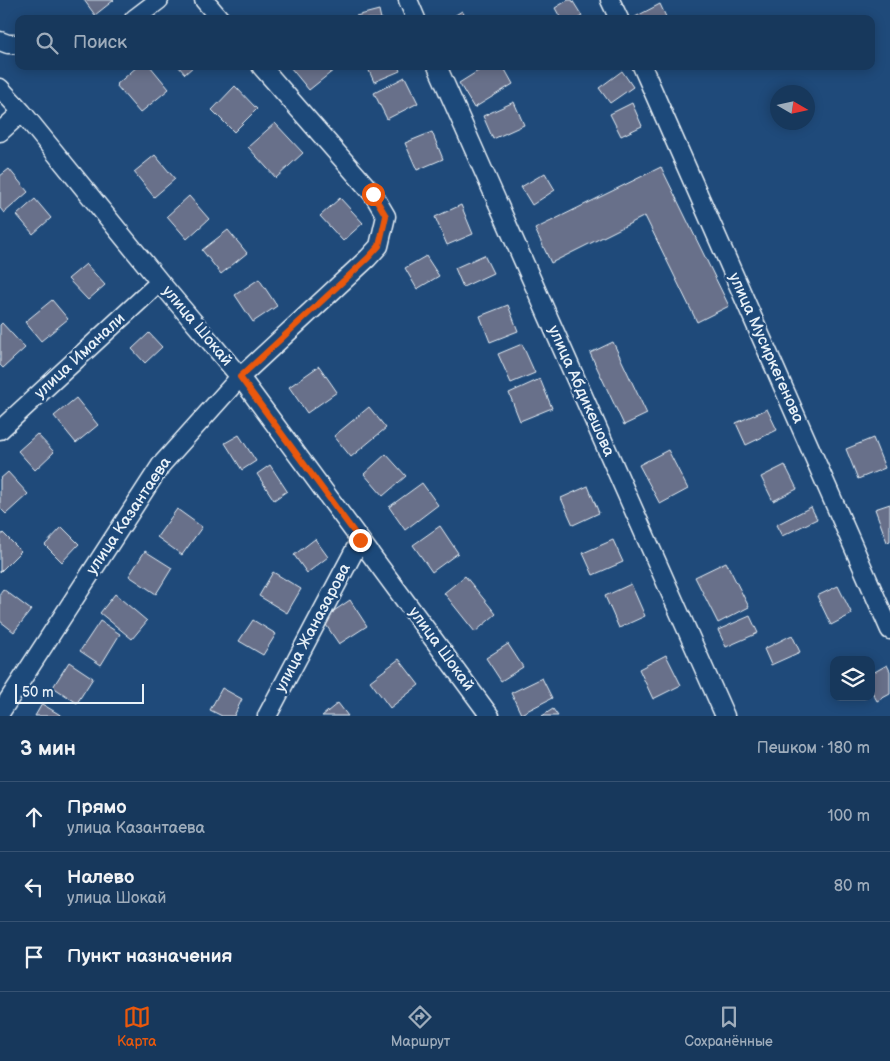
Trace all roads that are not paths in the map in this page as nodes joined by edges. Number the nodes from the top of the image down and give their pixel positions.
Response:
1 (159, 0) edge
2 (204, 0) edge
3 (408, 0) edge
4 (610, 0) edge
5 (139, 15) edge
6 (217, 15) edge
7 (414, 15) edge
8 (617, 15) edge
9 (0, 41) edge
10 (15, 44) edge
11 (264, 70) edge
12 (439, 70) edge
13 (644, 70) edge
14 (0, 88) edge
15 (22, 112) junction
16 (0, 132) edge
17 (160, 282) junction
18 (240, 377) junction
19 (0, 430) edge
20 (360, 540) junction
21 (890, 630) edge
22 (0, 713) edge
23 (267, 716) edge
24 (490, 716) edge
25 (726, 716) edge

1 - 5 street
2 - 6 street
3 - 7 street
4 - 8 street
9 - 10 street
11 - 18 street, улица Казантаева
12 - 25 street, улица Абдикешова
13 - 21 street, улица Мусиркегенова
14 - 15 street, улица Шокай
15 - 16 street
15 - 17 street, улица Шокай
17 - 18 street, улица Шокай
17 - 19 street, улица Иманали
18 - 20 street, улица Шокай
18 - 22 street, улица Казантаева
20 - 23 street, улица Жаназарова
20 - 24 street, улица Шокай

